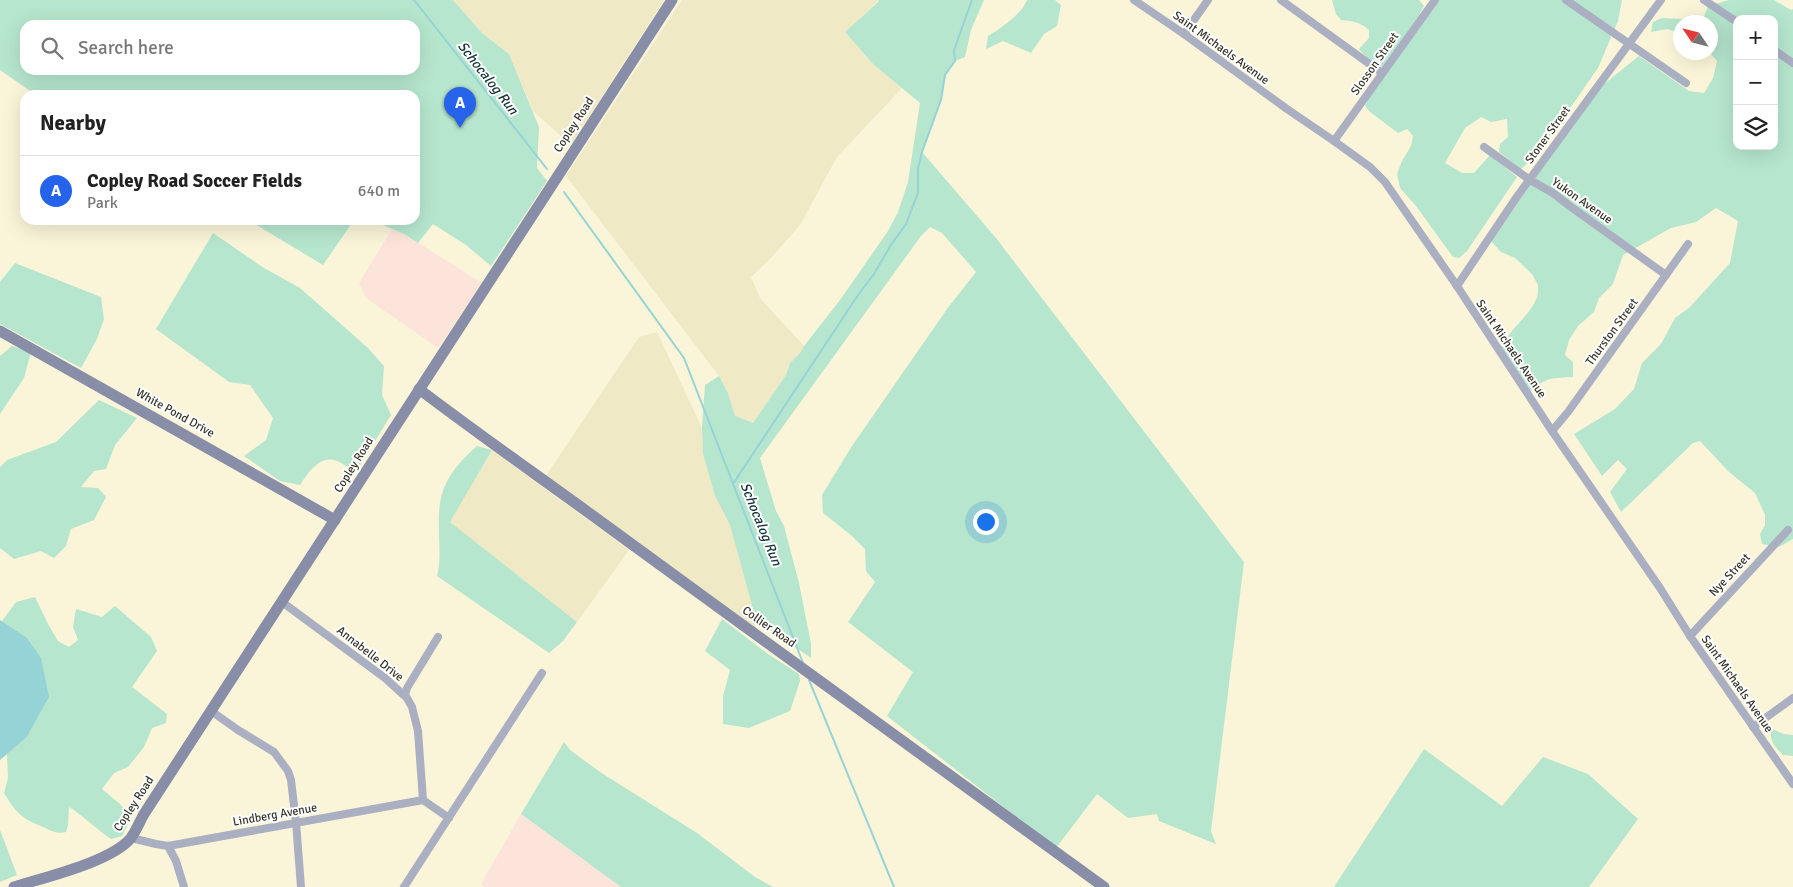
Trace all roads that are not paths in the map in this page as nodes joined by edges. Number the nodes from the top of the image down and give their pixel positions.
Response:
1 (672, 0) edge
2 (1134, 0) edge
3 (1208, 0) edge
4 (1281, 0) edge
5 (1566, 0) edge
6 (1661, 0) edge
7 (1704, 0) edge
8 (1430, 2) edge
9 (1733, 19) edge
10 (1184, 34) junction
11 (1629, 44) junction
12 (1778, 53) edge
13 (1793, 63) edge
14 (1382, 73) junction
15 (1686, 83) dead end
16 (1334, 141) junction
17 (1484, 147) dead end
18 (1530, 180) junction
19 (1688, 244) dead end
20 (1666, 275) junction
21 (1457, 286) junction
22 (0, 331) edge
23 (419, 389) junction
24 (1552, 431) junction
25 (335, 520) junction
26 (1788, 530) dead end
27 (282, 602) junction
28 (1690, 636) junction
29 (438, 637) dead end
30 (542, 673) dead end
31 (405, 695) junction
32 (1793, 698) edge
33 (211, 711) junction
34 (1753, 727) junction
35 (1793, 784) edge
36 (423, 800) junction
37 (449, 818) junction
38 (296, 822) junction
39 (131, 838) junction
40 (168, 846) junction
41 (14, 887) edge
42 (184, 887) edge
43 (301, 887) edge
44 (404, 887) edge
45 (1104, 887) edge

1 - 23 street, Copley Road
2 - 10 street, Saint Michaels Avenue
3 - 10 street
4 - 14 street
5 - 11 street
6 - 11 street, Stoner Street
7 - 9 street
8 - 14 street, Slosson Street
10 - 16 street, Saint Michaels Avenue
11 - 15 street
11 - 18 street, Stoner Street
12 - 13 street
14 - 16 street, Slosson Street
16 - 21 street, Saint Michaels Avenue
17 - 18 street, Yukon Avenue
18 - 20 street, Yukon Avenue
18 - 21 street, Stoner Street
19 - 20 street, Thurston Street
20 - 24 street, Thurston Street
21 - 24 street, Saint Michaels Avenue
22 - 25 street, White Pond Drive
23 - 25 street, Copley Road
23 - 45 street, Collier Road
24 - 28 street, Saint Michaels Avenue
25 - 27 street, Copley Road
26 - 28 street, Nye Street
27 - 31 street, Annabelle Drive
27 - 33 street, Copley Road
28 - 34 street, Saint Michaels Avenue
29 - 31 street
30 - 37 street
31 - 36 street, Annabelle Drive
32 - 34 street
33 - 38 street
33 - 39 street, Copley Road
34 - 35 street, Saint Michaels Avenue
36 - 37 street
36 - 38 street, Lindberg Avenue
37 - 44 street
38 - 40 street, Lindberg Avenue
38 - 43 street
39 - 40 street, Lindberg Avenue
39 - 41 street, Copley Road
40 - 42 street

